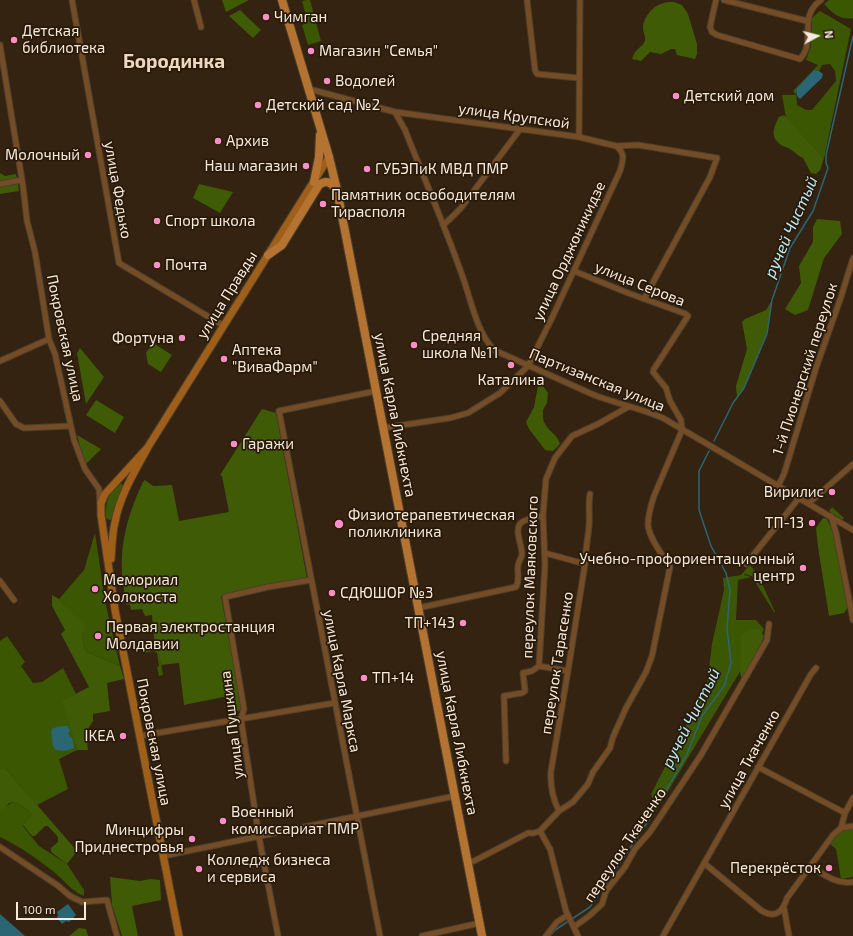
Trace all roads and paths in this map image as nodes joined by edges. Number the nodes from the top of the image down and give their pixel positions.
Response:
1 (72, 0) edge
2 (194, 0) edge
3 (282, 0) edge
4 (527, 0) edge
5 (580, 0) edge
6 (716, 0) edge
7 (724, 0) edge
8 (818, 1) edge
9 (807, 21) junction
10 (201, 27) dead end
11 (0, 45) edge
12 (579, 78) junction
13 (309, 89) junction
14 (395, 112) junction
15 (321, 128) junction
16 (521, 128) junction
17 (579, 137) junction
18 (616, 146) junction
19 (329, 157) junction
20 (22, 180) junction
21 (314, 182) junction
22 (0, 184) edge
23 (337, 190) junction
24 (443, 225) junction
25 (268, 255) junction
26 (853, 258) edge
27 (574, 271) junction
28 (644, 299) junction
29 (224, 326) junction
30 (50, 339) junction
31 (0, 360) edge
32 (528, 366) junction
33 (376, 391) junction
34 (0, 401) edge
35 (628, 407) junction
36 (70, 426) junction
37 (384, 428) junction
38 (682, 430) junction
39 (148, 447) junction
40 (853, 464) edge
41 (118, 479) junction
42 (128, 486) junction
43 (778, 486) junction
44 (99, 489) junction
45 (108, 490) junction
46 (590, 494) dead end
47 (799, 498) junction
48 (809, 504) junction
49 (101, 509) junction
50 (543, 515) junction
51 (831, 516) junction
52 (102, 521) junction
53 (114, 522) junction
54 (853, 530) edge
55 (545, 553) junction
56 (585, 564) junction
57 (746, 564) dead end
58 (110, 576) junction
59 (311, 580) junction
60 (0, 581) edge
61 (14, 600) dead end
62 (418, 608) junction
63 (853, 620) edge
64 (769, 624) dead end
65 (539, 666) junction
66 (816, 668) dead end
67 (568, 671) junction
68 (334, 703) junction
69 (241, 719) junction
70 (140, 736) junction
71 (506, 761) dead end
72 (758, 767) junction
73 (455, 796) junction
74 (853, 798) edge
75 (560, 811) junction
76 (845, 813) junction
77 (356, 817) junction
78 (853, 826) edge
79 (841, 828) junction
80 (540, 831) junction
81 (259, 837) junction
82 (0, 847) edge
83 (163, 856) junction
84 (468, 862) junction
85 (704, 863) junction
86 (810, 866) junction
87 (853, 882) edge
88 (784, 908) junction
89 (568, 917) junction
90 (480, 923) junction
91 (573, 926) junction
92 (117, 936) edge
93 (179, 936) edge
94 (278, 936) edge
95 (380, 936) edge
96 (422, 936) edge
97 (482, 936) edge
98 (546, 936) edge
99 (578, 936) edge
100 (663, 936) edge
101 (789, 936) edge

1 - 29 street, улица Федько
2 - 10 street
3 - 13 main road, улица Карла Либкнехта
4 - 12 street
5 - 12 street
6 - 9 street
7 - 9 street
8 - 9 street
11 - 20 street, Покровская улица
12 - 17 street
13 - 14 street, улица Крупской
13 - 15 main road, улица Карла Либкнехта
14 - 16 street, улица Крупской
14 - 24 street, Партизанская улица
15 - 19 main road, улица Карла Либкнехта
15 - 21 main road
16 - 17 street, улица Крупской
16 - 24 street
17 - 18 street, улица Крупской
18 - 27 street, улица Орджоникидзе
18 - 28 street, улица Крупской
19 - 21 main road, улица Правды
19 - 23 main road, улица Карла Либкнехта
20 - 22 street
20 - 30 street, Покровская улица
21 - 25 main road, улица Правды
23 - 25 main road
23 - 33 main road, улица Карла Либкнехта
24 - 32 street, Партизанская улица
25 - 29 main road, улица Правды
26 - 43 street, 1-й Пионерский переулок
27 - 28 street, улица Серова
27 - 32 street, улица Орджоникидзе
28 - 38 street, улица Серова
29 - 39 main road, улица Правды
30 - 31 street
30 - 36 street, Покровская улица
32 - 35 street, Партизанская улица
32 - 37 street, улица Орджоникидзе
33 - 37 main road, улица Карла Либкнехта
33 - 59 street, улица Карла Маркса
34 - 36 street
35 - 38 street, Партизанская улица
35 - 50 street, переулок Маяковского
36 - 44 street, Покровская улица
37 - 62 main road, улица Карла Либкнехта
38 - 43 street, Партизанская улица
38 - 75 street
39 - 41 main road, улица Правды
39 - 42 main road, улица Правды
40 - 48 street
41 - 42 main road
41 - 45 main road, улица Правды
42 - 53 main road, улица Правды
43 - 47 street, Партизанская улица
44 - 45 street
44 - 49 street, Покровская улица
45 - 49 main road, улица Правды
46 - 56 street, переулок Тарасенко
47 - 48 street, Партизанская улица
47 - 57 street
48 - 51 street, Партизанская улица
49 - 52 main road, Покровская улица
50 - 55 street, переулок Маяковского
50 - 62 street
51 - 54 street, Партизанская улица
51 - 63 street
52 - 53 main road
52 - 58 main road, Покровская улица
53 - 58 main road, Покровская улица
55 - 56 street
55 - 65 street, переулок Маяковского
56 - 67 street, переулок Тарасенко
58 - 70 main road, Покровская улица
59 - 68 street, улица Карла Маркса
59 - 69 street, улица Пушкина
60 - 61 street
62 - 73 main road, улица Карла Либкнехта
64 - 91 street, переулок Ткаченко
65 - 67 street
65 - 71 street, переулок Маяковского
66 - 72 street, улица Ткаченко
67 - 75 street, переулок Тарасенко
68 - 69 street
68 - 77 street, улица Карла Маркса
69 - 70 street
69 - 81 street, улица Пушкина
70 - 83 main road, Покровская улица
72 - 76 street
72 - 85 street, улица Ткаченко
73 - 77 street
73 - 84 main road, улица Карла Либкнехта
74 - 76 street
75 - 80 street
76 - 79 street
77 - 81 street
77 - 95 street, улица Карла Маркса
78 - 79 street
79 - 86 street
80 - 84 street
80 - 89 street
81 - 83 street
81 - 94 street, улица Пушкина
82 - 92 street
83 - 93 main road, Покровская улица
84 - 90 main road, улица Карла Либкнехта
85 - 88 street
85 - 100 street, улица Ткаченко
86 - 87 street
86 - 88 street
88 - 101 street
89 - 91 street
89 - 98 street
90 - 96 street
90 - 97 main road, улица Карла Либкнехта
91 - 99 street

